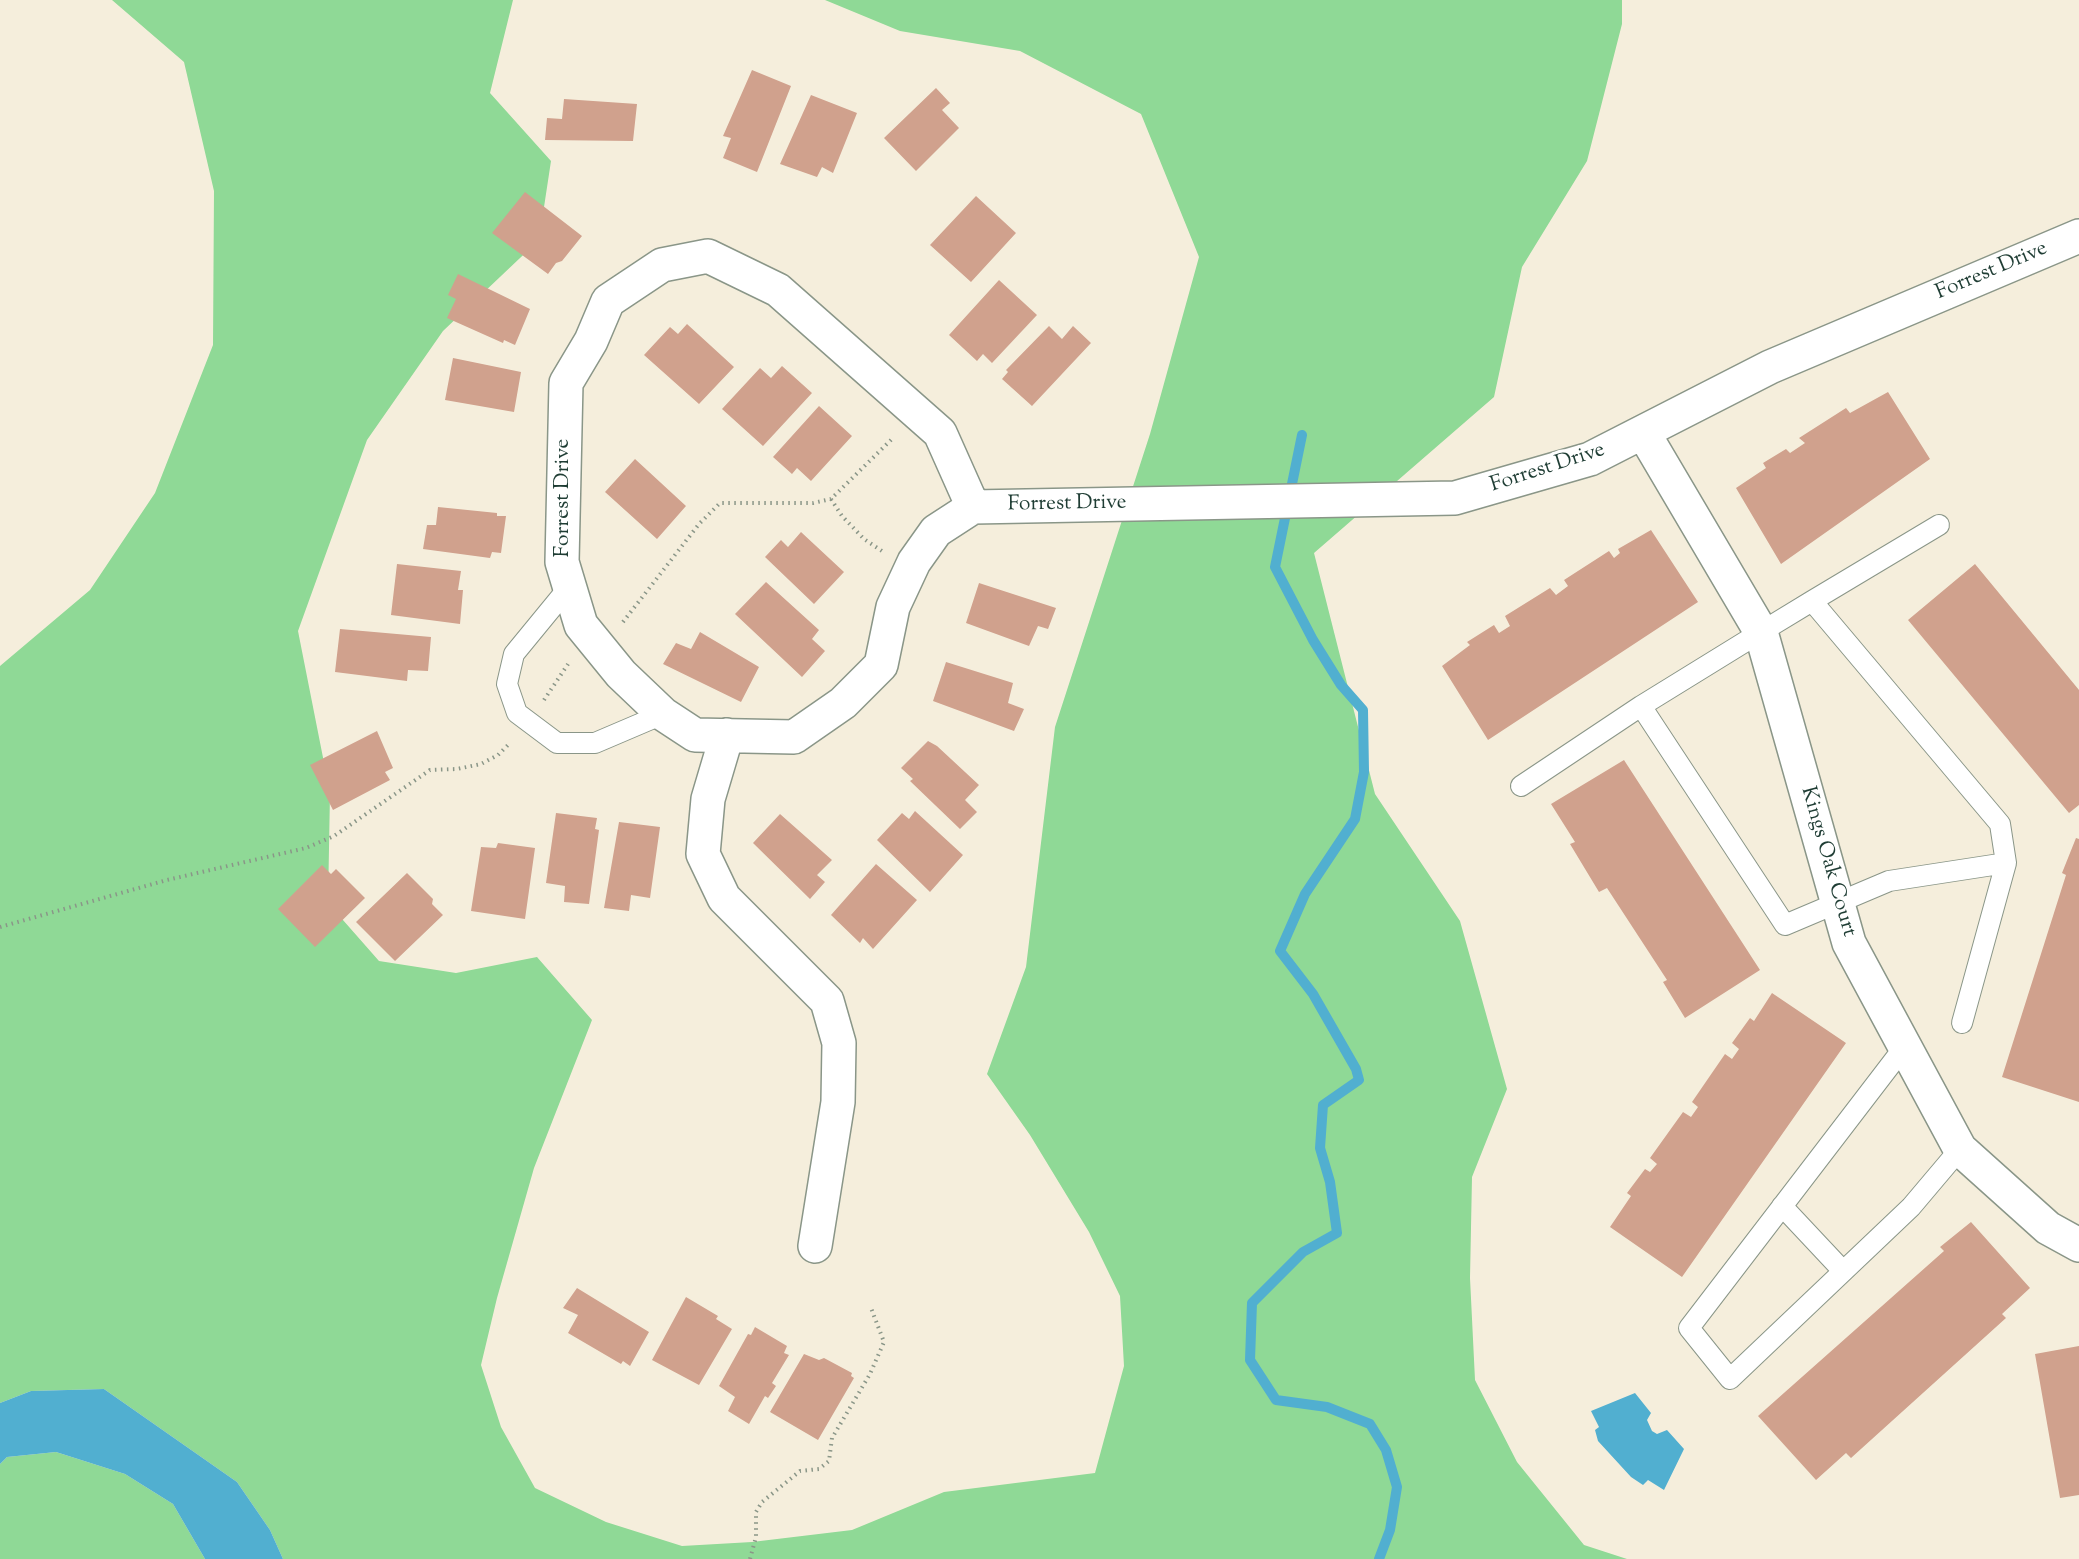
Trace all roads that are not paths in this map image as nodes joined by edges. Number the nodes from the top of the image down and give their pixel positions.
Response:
1 (2079, 236) edge
2 (1643, 432) junction
3 (973, 507) junction
4 (1939, 525) dead end
5 (569, 587) junction
6 (1812, 601) junction
7 (1761, 632) junction
8 (1641, 706) junction
9 (663, 714) junction
10 (727, 735) junction
11 (1521, 786) dead end
12 (2006, 863) junction
13 (1838, 903) junction
14 (1962, 1023) dead end
15 (1905, 1046) junction
16 (1960, 1149) junction
17 (1782, 1206) junction
18 (2079, 1245) edge
19 (815, 1246) dead end
20 (1843, 1271) junction

1 - 2 street, Forrest Drive
2 - 3 street, Forrest Drive
2 - 7 street, Kings Oak Court
3 - 5 street, Forrest Drive
3 - 10 street, Forrest Drive
4 - 6 lane
5 - 9 street, Forrest Drive
5 - 9 lane
6 - 7 lane
6 - 12 lane
7 - 8 lane
7 - 13 street, Kings Oak Court
8 - 11 lane
8 - 13 lane
9 - 10 street, Forrest Drive
10 - 19 street
12 - 13 lane
12 - 14 lane
13 - 15 street, Kings Oak Court
15 - 16 street, Kings Oak Court
15 - 17 lane
16 - 18 street, Kings Oak Court
16 - 20 lane
17 - 20 lane
17 - 20 lane

